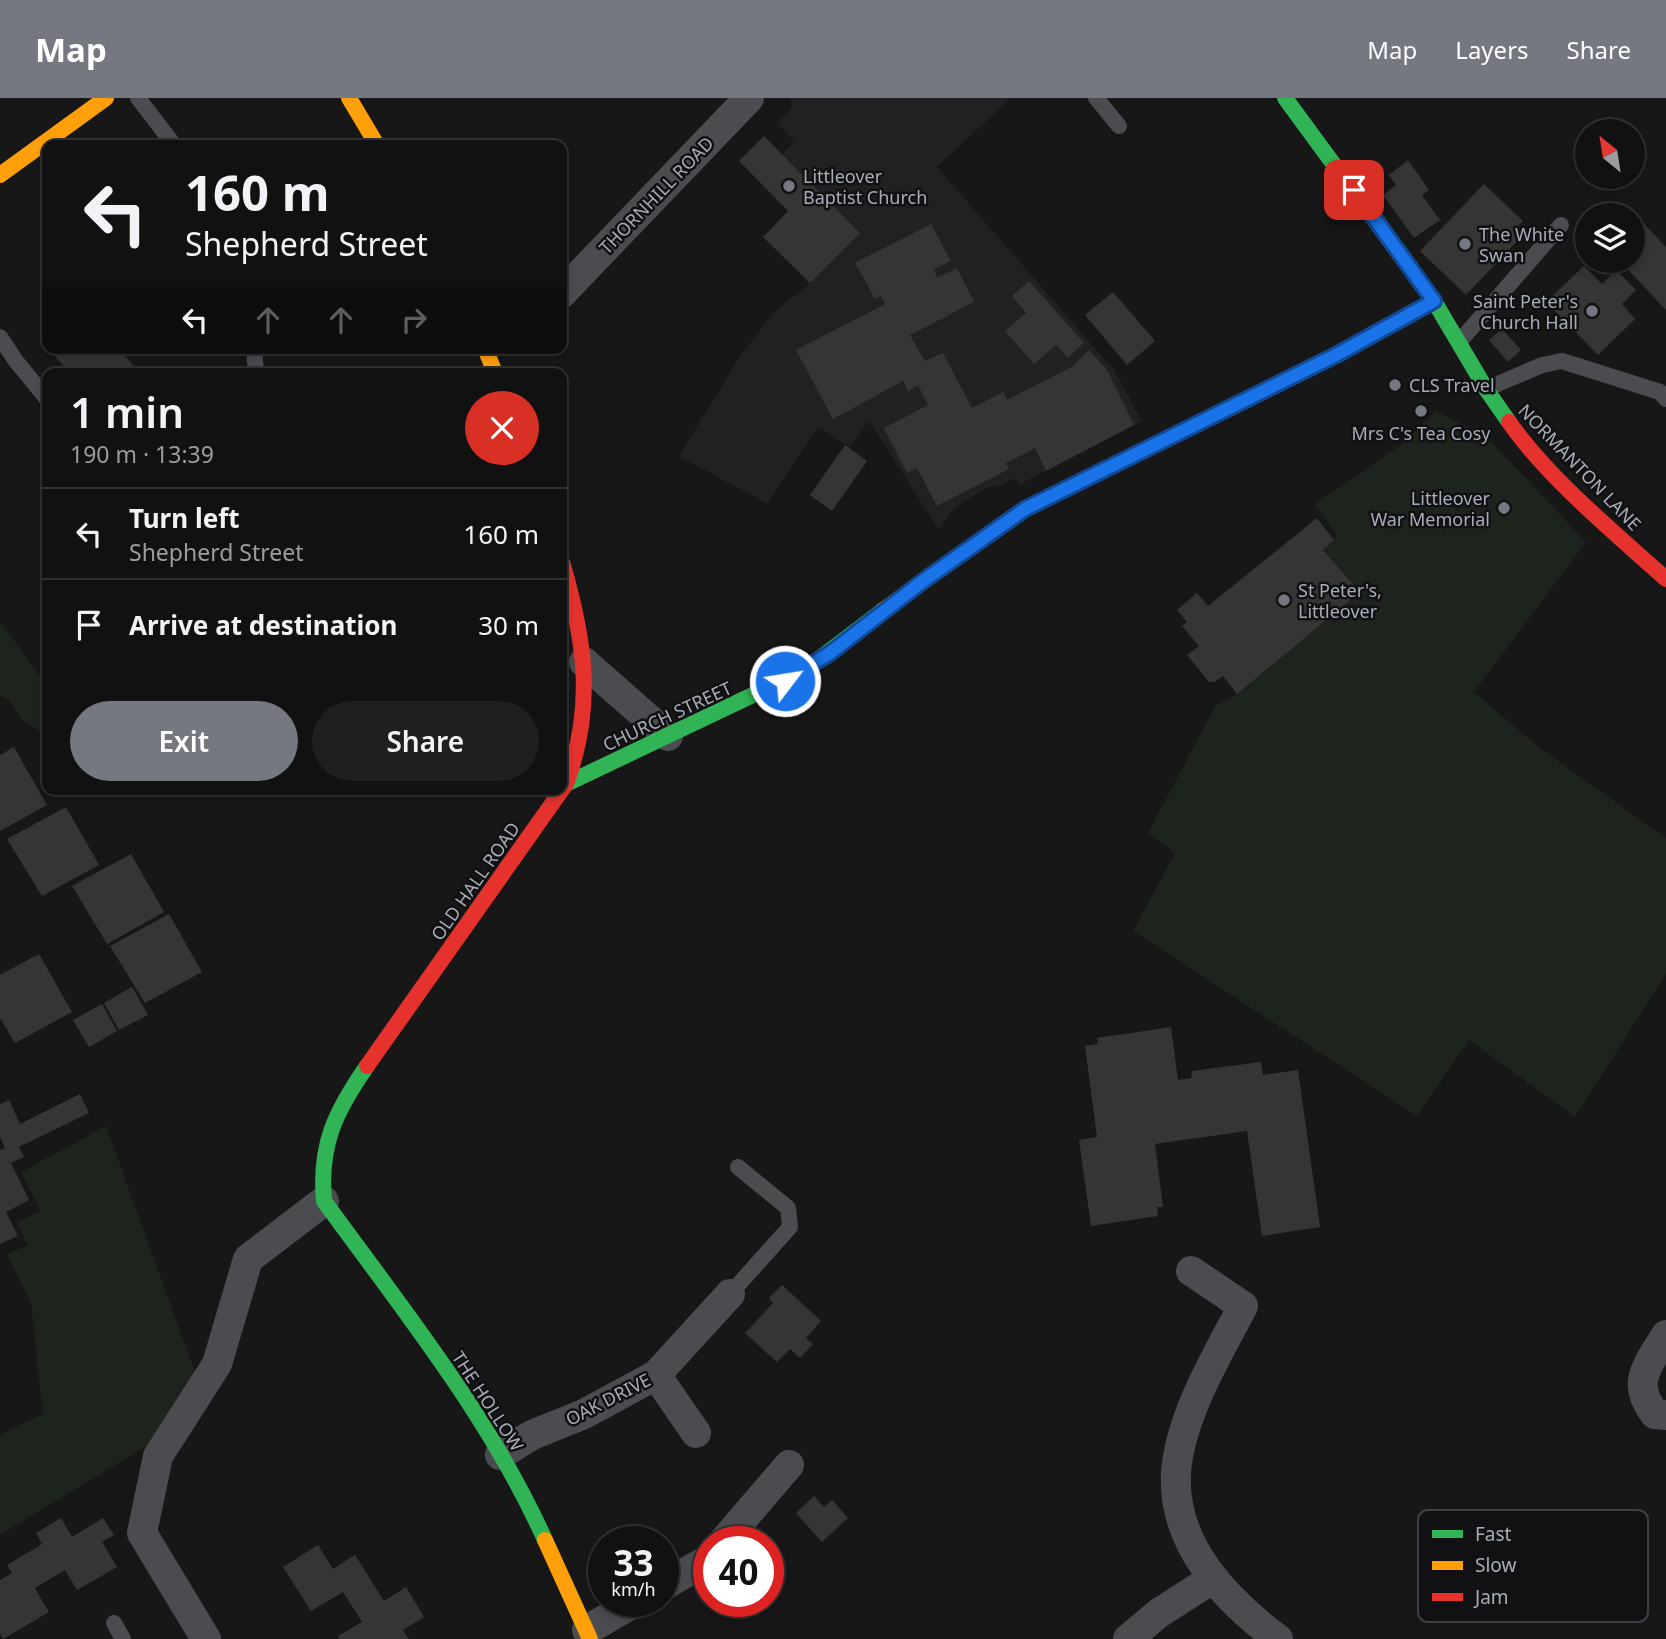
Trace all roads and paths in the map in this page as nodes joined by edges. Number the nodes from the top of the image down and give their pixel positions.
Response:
1 (106, 98) edge
2 (138, 98) edge
3 (349, 98) edge
4 (749, 98) edge
5 (1096, 98) edge
6 (1285, 98) edge
7 (1119, 126) dead end
8 (48, 140) edge
9 (170, 140) edge
10 (374, 140) edge
11 (42, 144) edge
12 (0, 175) edge
13 (1561, 225) dead end
14 (567, 288) edge
15 (1434, 301) junction
16 (0, 337) edge
17 (1460, 341) junction
18 (1486, 389) junction
19 (42, 392) edge
20 (1666, 399) edge
21 (1666, 579) edge
22 (567, 581) edge
23 (584, 662) junction
24 (668, 736) junction
25 (567, 778) edge
26 (567, 782) edge
27 (556, 795) edge
28 (738, 1167) dead end
29 (324, 1201) junction
30 (1191, 1271) dead end
31 (730, 1294) joint
32 (1666, 1335) edge
33 (656, 1375) junction
34 (1666, 1415) edge
35 (696, 1433) dead end
36 (500, 1455) junction
37 (789, 1465) dead end
38 (737, 1526) edge
39 (1212, 1579) junction
40 (614, 1617) edge
41 (114, 1623) dead end
42 (588, 1635) edge
43 (123, 1639) edge
44 (206, 1639) edge
45 (1128, 1639) edge
46 (1278, 1639) edge

1 - 8 street
2 - 9 lane
3 - 10 street
4 - 14 street, THORNHILL ROAD
5 - 7 lane
6 - 15 street, NORMANTON LANE
11 - 12 street
13 - 17 lane
15 - 17 street, NORMANTON LANE
15 - 24 street, CHURCH STREET
16 - 19 lane
17 - 18 street, NORMANTON LANE
18 - 20 lane
18 - 21 street, NORMANTON LANE
22 - 23 street, OLD HALL ROAD
23 - 24 street
23 - 25 street, OLD HALL ROAD
24 - 26 street, CHURCH STREET
27 - 29 street, OLD HALL ROAD
28 - 31 lane
29 - 36 street, THE HOLLOW
29 - 44 street
30 - 39 street
31 - 33 street, OAK DRIVE
32 - 34 street
33 - 35 street
33 - 36 street, OAK DRIVE
36 - 42 street, THE HOLLOW
37 - 38 street
39 - 45 street
39 - 46 street
40 - 42 street
41 - 43 lane

